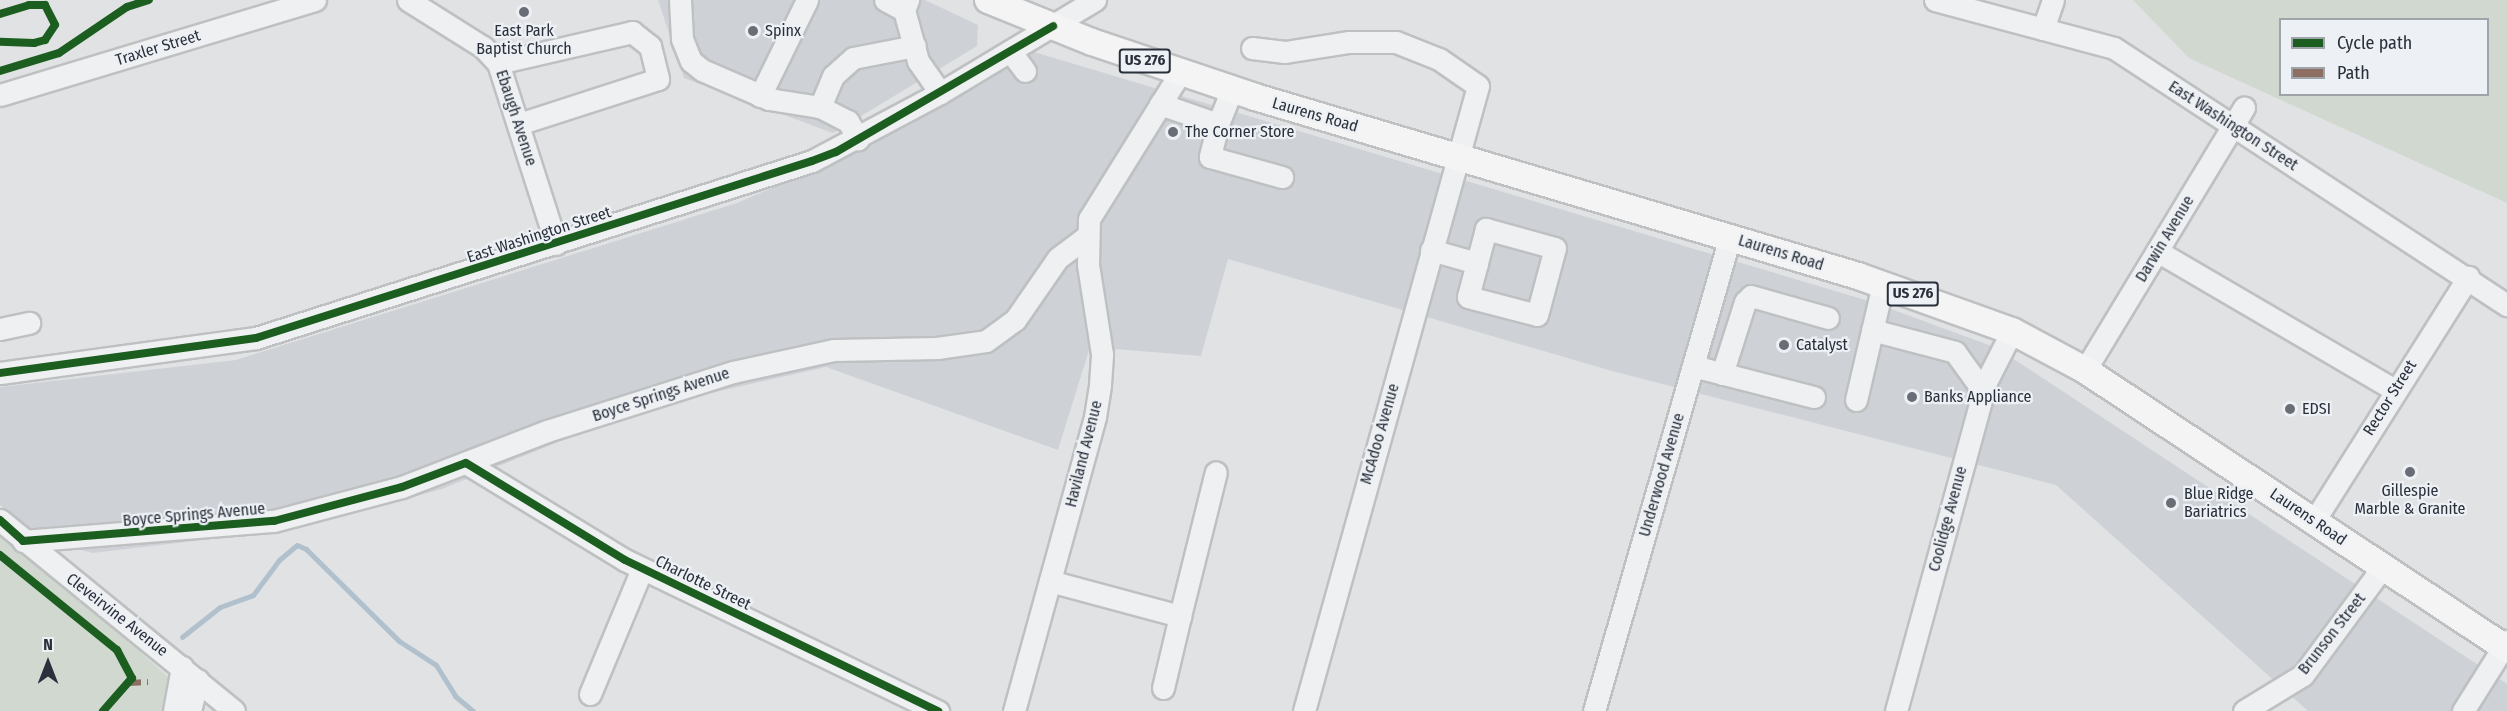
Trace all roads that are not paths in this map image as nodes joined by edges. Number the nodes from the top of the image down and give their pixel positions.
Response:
1 (315, 0) edge
2 (408, 0) edge
3 (680, 0) edge
4 (807, 0) edge
5 (885, 0) edge
6 (988, 0) edge
7 (1095, 0) edge
8 (1935, 0) edge
9 (2053, 0) edge
10 (906, 5) edge
11 (1053, 26) junction
12 (2043, 29) junction
13 (915, 46) junction
14 (1252, 48) dead end
15 (1010, 51) junction
16 (498, 63) junction
17 (1025, 71) dead end
18 (1180, 73) junction
19 (1232, 90) junction
20 (940, 93) junction
21 (0, 95) edge
22 (760, 96) junction
23 (1160, 105) junction
24 (820, 106) junction
25 (2244, 107) dead end
26 (519, 124) junction
27 (1218, 124) junction
28 (2234, 127) junction
29 (858, 139) junction
30 (1458, 158) junction
31 (1282, 177) dead end
32 (1087, 236) junction
33 (1730, 238) junction
34 (556, 244) junction
35 (1431, 250) junction
36 (2157, 251) junction
37 (1478, 263) junction
38 (2468, 277) junction
39 (1883, 284) junction
40 (2507, 304) edge
41 (1828, 318) dead end
42 (29, 323) dead end
43 (0, 329) edge
44 (1872, 330) junction
45 (2012, 331) junction
46 (1694, 366) junction
47 (2085, 370) junction
48 (0, 373) edge
49 (1722, 374) junction
50 (2395, 390) junction
51 (1983, 391) junction
52 (1814, 397) dead end
53 (1856, 400) dead end
54 (466, 463) junction
55 (1216, 472) dead end
56 (0, 520) edge
57 (2314, 521) junction
58 (23, 541) junction
59 (642, 568) junction
60 (2382, 568) junction
61 (1050, 581) junction
62 (1180, 616) junction
63 (2506, 646) edge
64 (190, 674) junction
65 (1163, 688) dead end
66 (590, 694) dead end
67 (174, 711) edge
68 (190, 711) edge
69 (234, 711) edge
70 (938, 711) edge
71 (1014, 711) edge
72 (1304, 711) edge
73 (1594, 711) edge
74 (1896, 711) edge
75 (2244, 711) edge
76 (2463, 711) edge

1 - 21 street, Traxler Street
2 - 16 street, Ebaugh Avenue
3 - 22 street
4 - 22 street
5 - 10 street
6 - 11 main road, Laurens Road / US 276
7 - 11 street, East Washington Street
8 - 12 street, East Washington Street
9 - 12 street
10 - 13 street
11 - 15 street, East Washington Street
11 - 18 main road, Laurens Road / US 276
12 - 28 street, East Washington Street
13 - 20 street
13 - 24 street
14 - 30 street, McAdoo Avenue
15 - 17 street
15 - 20 street, East Washington Street
16 - 26 street, Ebaugh Avenue
16 - 26 street
18 - 19 main road, Laurens Road / US 276
18 - 23 street, Haviland Avenue
19 - 27 street
19 - 30 main road, Laurens Road / US 276
20 - 29 street, East Washington Street
22 - 24 street
23 - 27 street
23 - 32 street, Haviland Avenue
24 - 29 street
25 - 28 street, Darwin Avenue
26 - 34 street, Ebaugh Avenue
27 - 31 street
28 - 36 street, Darwin Avenue
28 - 38 street, East Washington Street
29 - 34 street, East Washington Street
30 - 33 main road, Laurens Road / US 276
30 - 35 street, McAdoo Avenue
32 - 54 street, Boyce Springs Avenue
32 - 61 street, Haviland Avenue
33 - 39 main road, Laurens Road / US 276
33 - 46 street, Underwood Avenue
34 - 48 street, East Washington Street
35 - 37 street
35 - 72 street, McAdoo Avenue
36 - 47 street, Darwin Avenue
36 - 50 street
37 - 37 street
38 - 40 street, East Washington Street
38 - 50 street, Rector Street
39 - 44 street
39 - 45 main road, Laurens Road / US 276
41 - 49 street
42 - 43 street
44 - 51 street
44 - 53 street
45 - 47 main road, Laurens Road / US 276
45 - 51 street, Coolidge Avenue
46 - 49 street
46 - 73 street, Underwood Avenue
47 - 57 main road, Laurens Road / US 276
49 - 52 street
50 - 57 street, Rector Street
51 - 74 street, Coolidge Avenue
54 - 58 street, Boyce Springs Avenue
54 - 59 street, Charlotte Street
55 - 62 street
56 - 58 street, Cleveirvine Avenue
57 - 60 main road, Laurens Road / US 276
58 - 64 street, Cleveirvine Avenue
59 - 66 street
59 - 70 street, Charlotte Street
60 - 63 main road, Laurens Road / US 276
60 - 75 street, Brunson Street
61 - 62 street
61 - 71 street, Haviland Avenue
62 - 65 street
63 - 76 street
64 - 67 street
64 - 68 street
64 - 69 street, Cleveirvine Avenue

